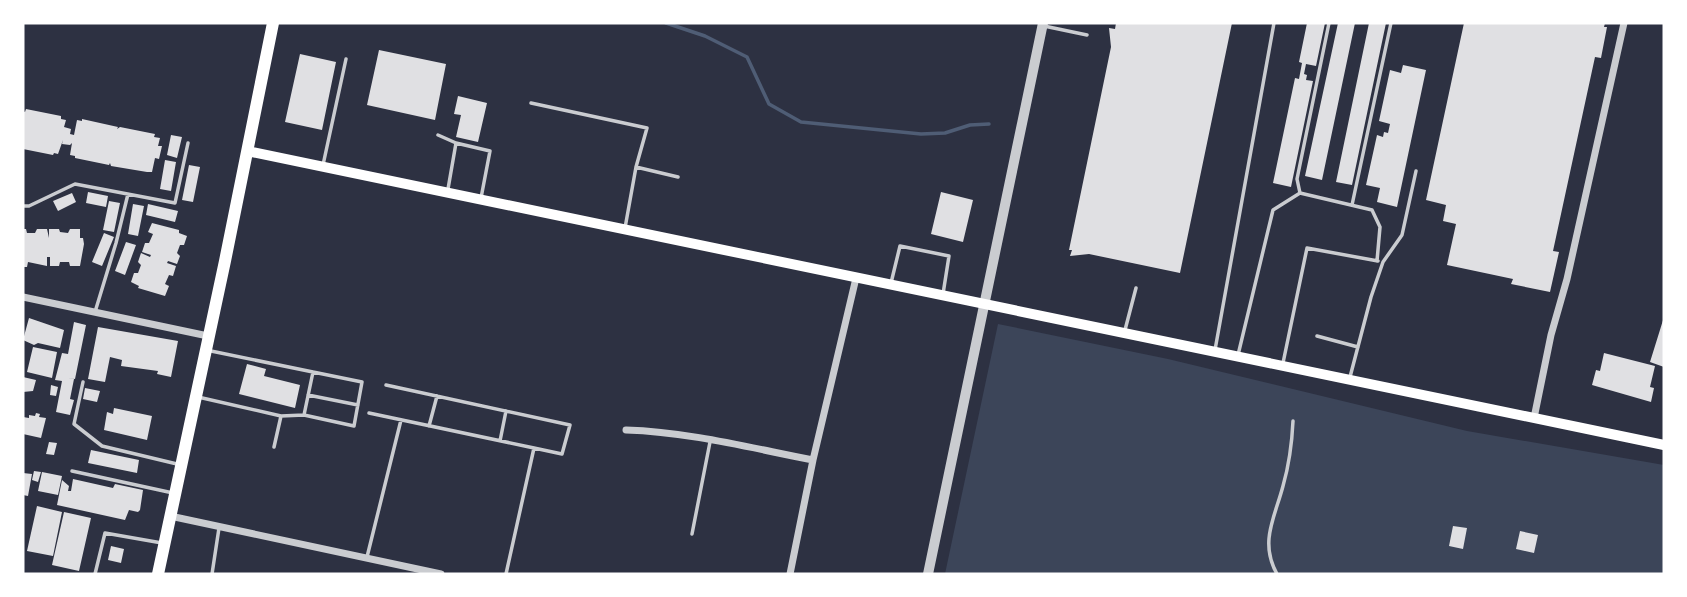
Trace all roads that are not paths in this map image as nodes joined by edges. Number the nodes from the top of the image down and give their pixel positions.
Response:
1 (273, 23) edge
2 (1274, 23) edge
3 (1329, 23) edge
4 (1391, 23) edge
5 (1624, 23) edge
6 (1043, 24) edge
7 (1087, 35) dead end
8 (346, 59) dead end
9 (531, 103) dead end
10 (438, 135) dead end
11 (188, 143) dead end
12 (456, 143) junction
13 (247, 151) junction
14 (323, 167) junction
15 (636, 167) junction
16 (1416, 171) dead end
17 (678, 177) dead end
18 (448, 193) junction
19 (1300, 193) junction
20 (128, 194) junction
21 (481, 200) junction
22 (1352, 205) junction
23 (23, 206) edge
24 (624, 230) junction
25 (1377, 261) junction
26 (1383, 262) junction
27 (856, 278) junction
28 (891, 285) junction
29 (1136, 288) dead end
30 (943, 296) junction
31 (23, 297) edge
32 (986, 305) junction
33 (95, 312) junction
34 (1125, 333) junction
35 (208, 336) junction
36 (1317, 336) dead end
37 (1358, 347) junction
38 (205, 350) junction
39 (1215, 350) junction
40 (1238, 355) junction
41 (1283, 366) junction
42 (313, 372) junction
43 (1350, 380) junction
44 (83, 383) dead end
45 (386, 385) dead end
46 (308, 395) junction
47 (437, 396) junction
48 (195, 397) junction
49 (358, 405) junction
50 (506, 411) junction
51 (369, 413) dead end
52 (303, 415) junction
53 (281, 416) junction
54 (1534, 418) junction
55 (401, 420) junction
56 (1293, 421) dead end
57 (429, 426) junction
58 (626, 430) dead end
59 (711, 439) junction
60 (500, 441) junction
61 (1664, 445) edge
62 (274, 447) dead end
63 (534, 448) junction
64 (813, 460) junction
65 (181, 465) junction
66 (72, 471) dead end
67 (175, 494) junction
68 (170, 516) junction
69 (219, 526) junction
70 (692, 534) dead end
71 (164, 543) junction
72 (367, 558) junction
73 (95, 574) edge
74 (158, 574) edge
75 (212, 574) edge
76 (441, 574) edge
77 (506, 574) edge
78 (790, 574) edge
79 (928, 574) edge
80 (1276, 574) edge

1 - 13 main road
2 - 39 lane
3 - 19 lane
4 - 22 lane
5 - 54 street
6 - 7 lane
6 - 32 street
8 - 14 lane
9 - 15 lane
10 - 12 lane
11 - 20 lane
12 - 18 lane
12 - 21 lane
13 - 14 main road
13 - 35 main road
14 - 18 main road
15 - 17 lane
15 - 24 lane
16 - 26 lane
18 - 21 main road
19 - 22 lane
19 - 40 lane
20 - 23 lane
20 - 33 lane
21 - 24 main road
22 - 25 lane
24 - 27 main road
25 - 26 lane
25 - 41 lane
26 - 37 lane
27 - 28 main road
27 - 64 street
28 - 30 main road
28 - 30 lane
29 - 34 lane
30 - 32 main road
31 - 33 street
32 - 34 main road
32 - 79 street
33 - 35 street
34 - 39 main road
35 - 38 main road
36 - 37 lane
37 - 43 lane
38 - 42 lane
38 - 48 main road
39 - 40 main road
40 - 41 main road
41 - 43 main road
42 - 46 lane
42 - 49 lane
43 - 54 main road
44 - 65 lane
45 - 47 lane
46 - 49 lane
46 - 52 lane
47 - 50 lane
47 - 57 lane
48 - 53 lane
48 - 65 main road
49 - 52 lane
50 - 60 lane
50 - 63 lane
51 - 55 lane
52 - 53 lane
53 - 62 lane
54 - 61 main road
55 - 57 lane
55 - 72 lane
56 - 80 lane
57 - 60 lane
58 - 59 street
59 - 64 street
59 - 70 lane
60 - 63 lane
63 - 77 lane
64 - 78 street
65 - 67 main road
66 - 67 lane
67 - 68 main road
68 - 69 street
68 - 71 main road
69 - 72 street
69 - 75 lane
71 - 73 lane
71 - 74 main road
72 - 76 street

